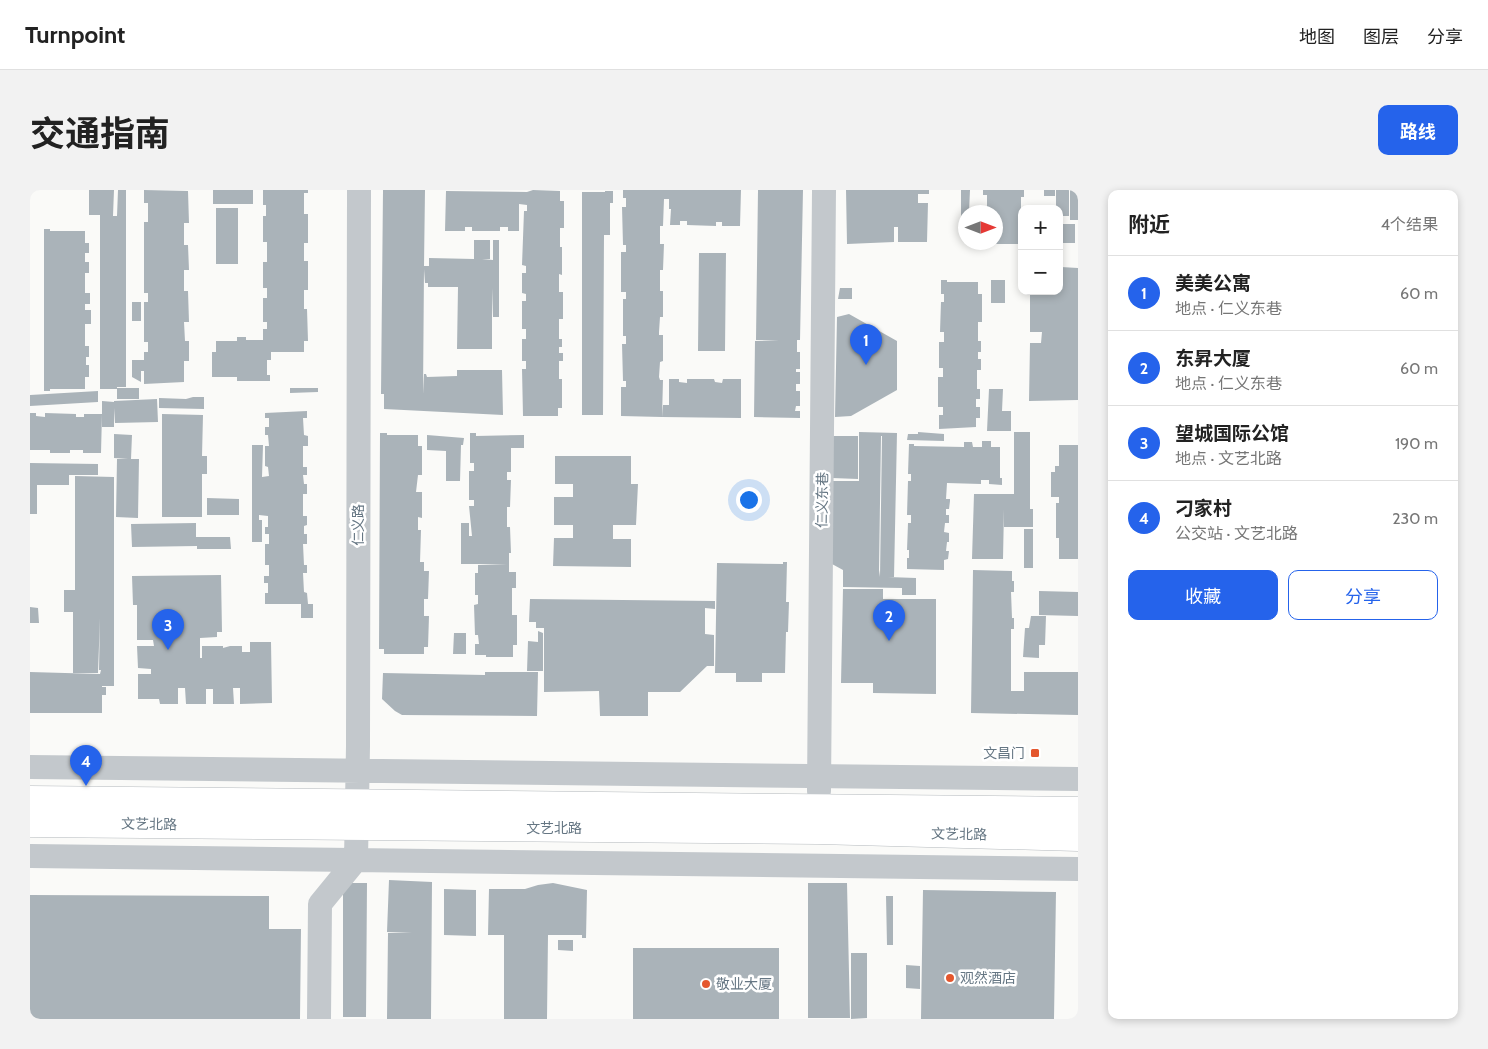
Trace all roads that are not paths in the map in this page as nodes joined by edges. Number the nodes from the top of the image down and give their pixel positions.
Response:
1 (359, 190) edge
2 (824, 190) edge
3 (30, 767) edge
4 (358, 771) junction
5 (819, 776) junction
6 (1078, 779) edge
7 (30, 800) edge
8 (819, 809) junction
9 (1078, 811) edge
10 (357, 816) junction
11 (30, 823) edge
12 (1078, 837) edge
13 (30, 856) edge
14 (356, 860) junction
15 (1078, 869) edge
16 (320, 1019) edge

1 - 4 street, 仁义路
2 - 5 street, 仁义东巷
3 - 4 street
4 - 5 street
4 - 10 street, 仁义路
5 - 6 street
5 - 8 street, 仁义东巷
7 - 10 main road, 文艺北路
8 - 9 main road, 文艺北路
8 - 10 main road, 文艺北路
10 - 11 main road, 文艺北路
10 - 12 main road, 文艺北路
10 - 14 street, 仁义路
13 - 14 street
14 - 15 street
14 - 16 street

